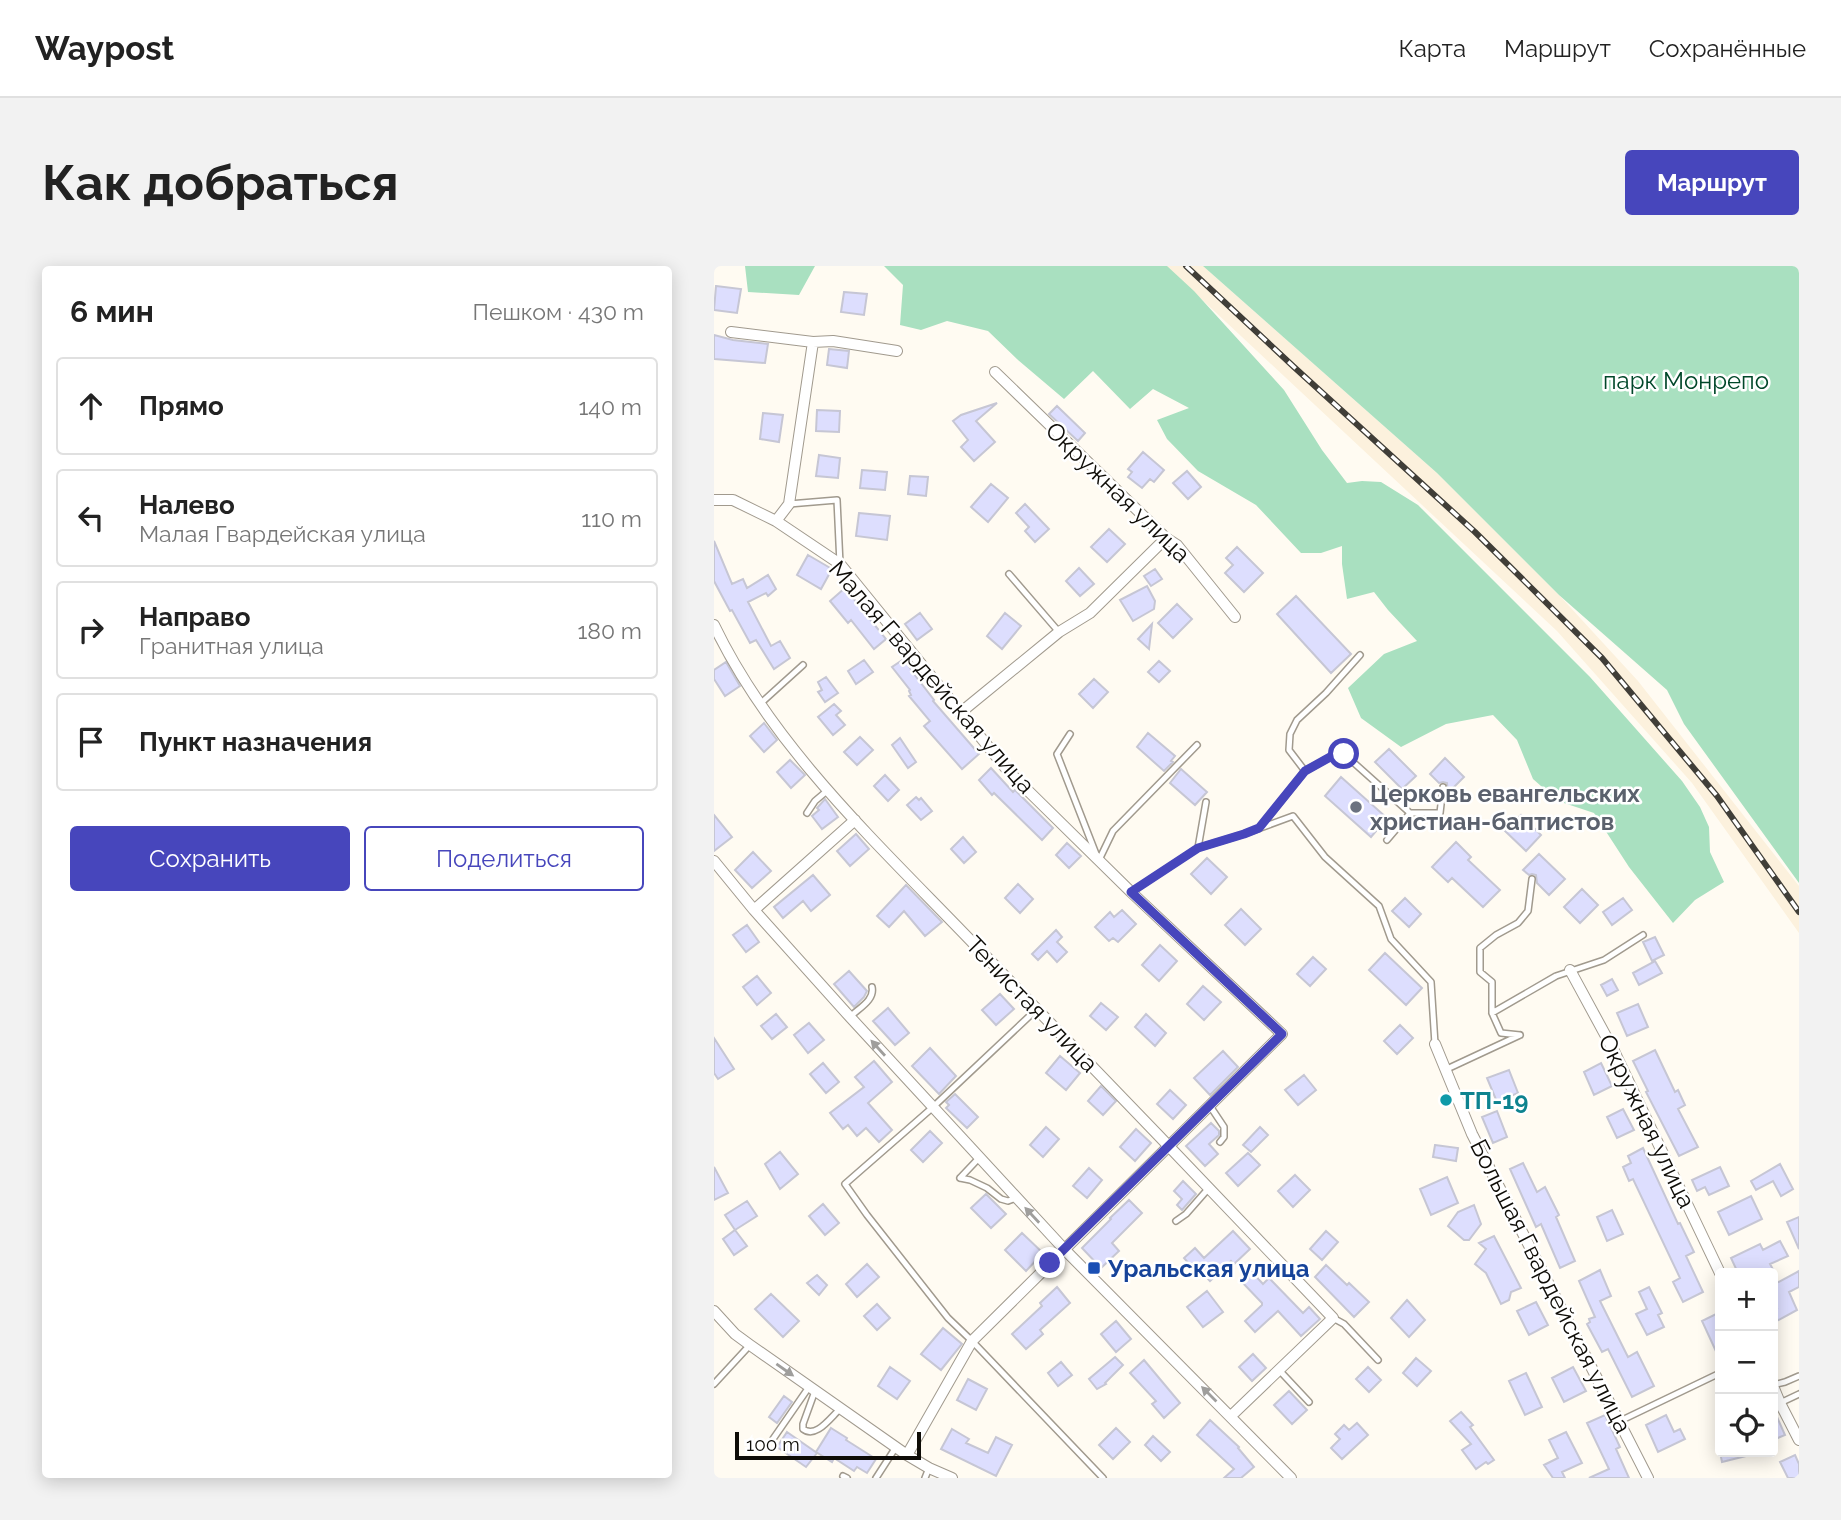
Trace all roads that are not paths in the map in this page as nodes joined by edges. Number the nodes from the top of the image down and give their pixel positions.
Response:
1 (731, 332) dead end
2 (813, 342) junction
3 (897, 351) dead end
4 (995, 372) dead end
5 (714, 500) edge
6 (789, 504) junction
7 (776, 521) junction
8 (1166, 537) junction
9 (840, 564) junction
10 (1009, 574) dead end
11 (1235, 617) dead end
12 (714, 625) edge
13 (1059, 632) junction
14 (1360, 655) dead end
15 (803, 665) dead end
16 (761, 703) junction
17 (960, 713) junction
18 (1070, 734) dead end
19 (1197, 745) dead end
20 (1305, 771) junction
21 (1443, 787) dead end
22 (829, 790) junction
23 (1206, 802) dead end
24 (1410, 813) junction
25 (807, 814) dead end
26 (855, 820) junction
27 (1259, 828) junction
28 (1387, 840) dead end
29 (1198, 848) junction
30 (1098, 860) junction
31 (714, 861) edge
32 (1532, 879) dead end
33 (1131, 892) junction
34 (754, 910) junction
35 (1643, 935) dead end
36 (1570, 970) junction
37 (872, 987) dead end
38 (1037, 1009) junction
39 (1492, 1013) junction
40 (850, 1017) junction
41 (1435, 1044) joint
42 (1447, 1069) junction
43 (1209, 1106) junction
44 (932, 1108) junction
45 (1220, 1142) dead end
46 (1169, 1145) junction
47 (979, 1158) junction
48 (1209, 1187) junction
49 (1016, 1198) junction
50 (1176, 1220) dead end
51 (1064, 1249) junction
52 (1718, 1268) edge
53 (714, 1311) edge
54 (1333, 1318) junction
55 (972, 1341) junction
56 (750, 1345) junction
57 (1378, 1360) dead end
58 (1279, 1370) junction
59 (1715, 1375) edge
60 (1799, 1376) edge
61 (714, 1384) edge
62 (1778, 1384) edge
63 (812, 1389) junction
64 (1776, 1394) edge
65 (1799, 1394) edge
66 (1309, 1402) dead end
67 (1780, 1403) junction
68 (840, 1408) junction
69 (1231, 1416) junction
70 (1619, 1421) junction
71 (773, 1439) dead end
72 (1799, 1440) edge
73 (895, 1447) junction
74 (907, 1455) junction
75 (927, 1473) edge
76 (876, 1478) edge
77 (952, 1478) edge
78 (1103, 1478) edge
79 (1291, 1478) edge
80 (1648, 1478) edge

1 - 2 street
2 - 3 street
2 - 6 street
4 - 8 street, Окружная улица
5 - 7 street, Малая Гвардейская улица
6 - 7 street
6 - 9 lane
7 - 9 street, Малая Гвардейская улица
8 - 11 street, Окружная улица
8 - 13 street
9 - 17 street, Малая Гвардейская улица
10 - 13 lane
12 - 16 street, Тенистая улица
13 - 17 street
14 - 20 lane
15 - 16 lane
16 - 22 street, Тенистая улица
17 - 30 street, Малая Гвардейская улица
18 - 30 lane
19 - 30 lane
20 - 24 lane
20 - 27 lane
21 - 24 lane
22 - 25 lane
22 - 26 street, Тенистая улица
23 - 29 lane
24 - 28 lane
26 - 34 street
26 - 38 street, Тенистая улица
27 - 29 lane
27 - 41 lane, Большая Гвардейская улица
29 - 33 lane
30 - 33 street, Малая Гвардейская улица
31 - 34 street
32 - 39 lane
33 - 43 street, Малая Гвардейская улица
34 - 40 street
35 - 36 lane
36 - 39 lane
36 - 52 street, Окружная улица
37 - 40 lane
38 - 44 lane
38 - 46 street, Тенистая улица
39 - 42 lane
44 -> 40 street
41 - 42 street, Большая Гвардейская улица
42 - 70 street, Большая Гвардейская улица
43 - 45 lane
43 - 46 street
44 - 47 street
44 - 55 lane
46 - 48 street, Тенистая улица
46 - 51 street
47 - 49 street
47 - 49 lane
48 - 50 lane
48 - 54 street, Тенистая улица
51 -> 49 street
51 - 55 street
69 -> 51 street
53 - 56 street
54 - 57 lane, Тенистая улица
54 - 58 street
55 - 74 street
55 - 78 lane
56 - 61 lane
56 -> 63 street
58 - 66 lane
58 - 69 street
59 - 70 lane
60 - 62 lane
63 - 68 street
63 - 68 lane
63 - 71 lane
64 - 67 street
65 - 67 lane
67 - 72 street
68 - 73 street
69 - 79 street
70 - 80 street, Большая Гвардейская улица
73 - 74 street
73 - 76 lane
74 - 75 street
75 - 77 street

